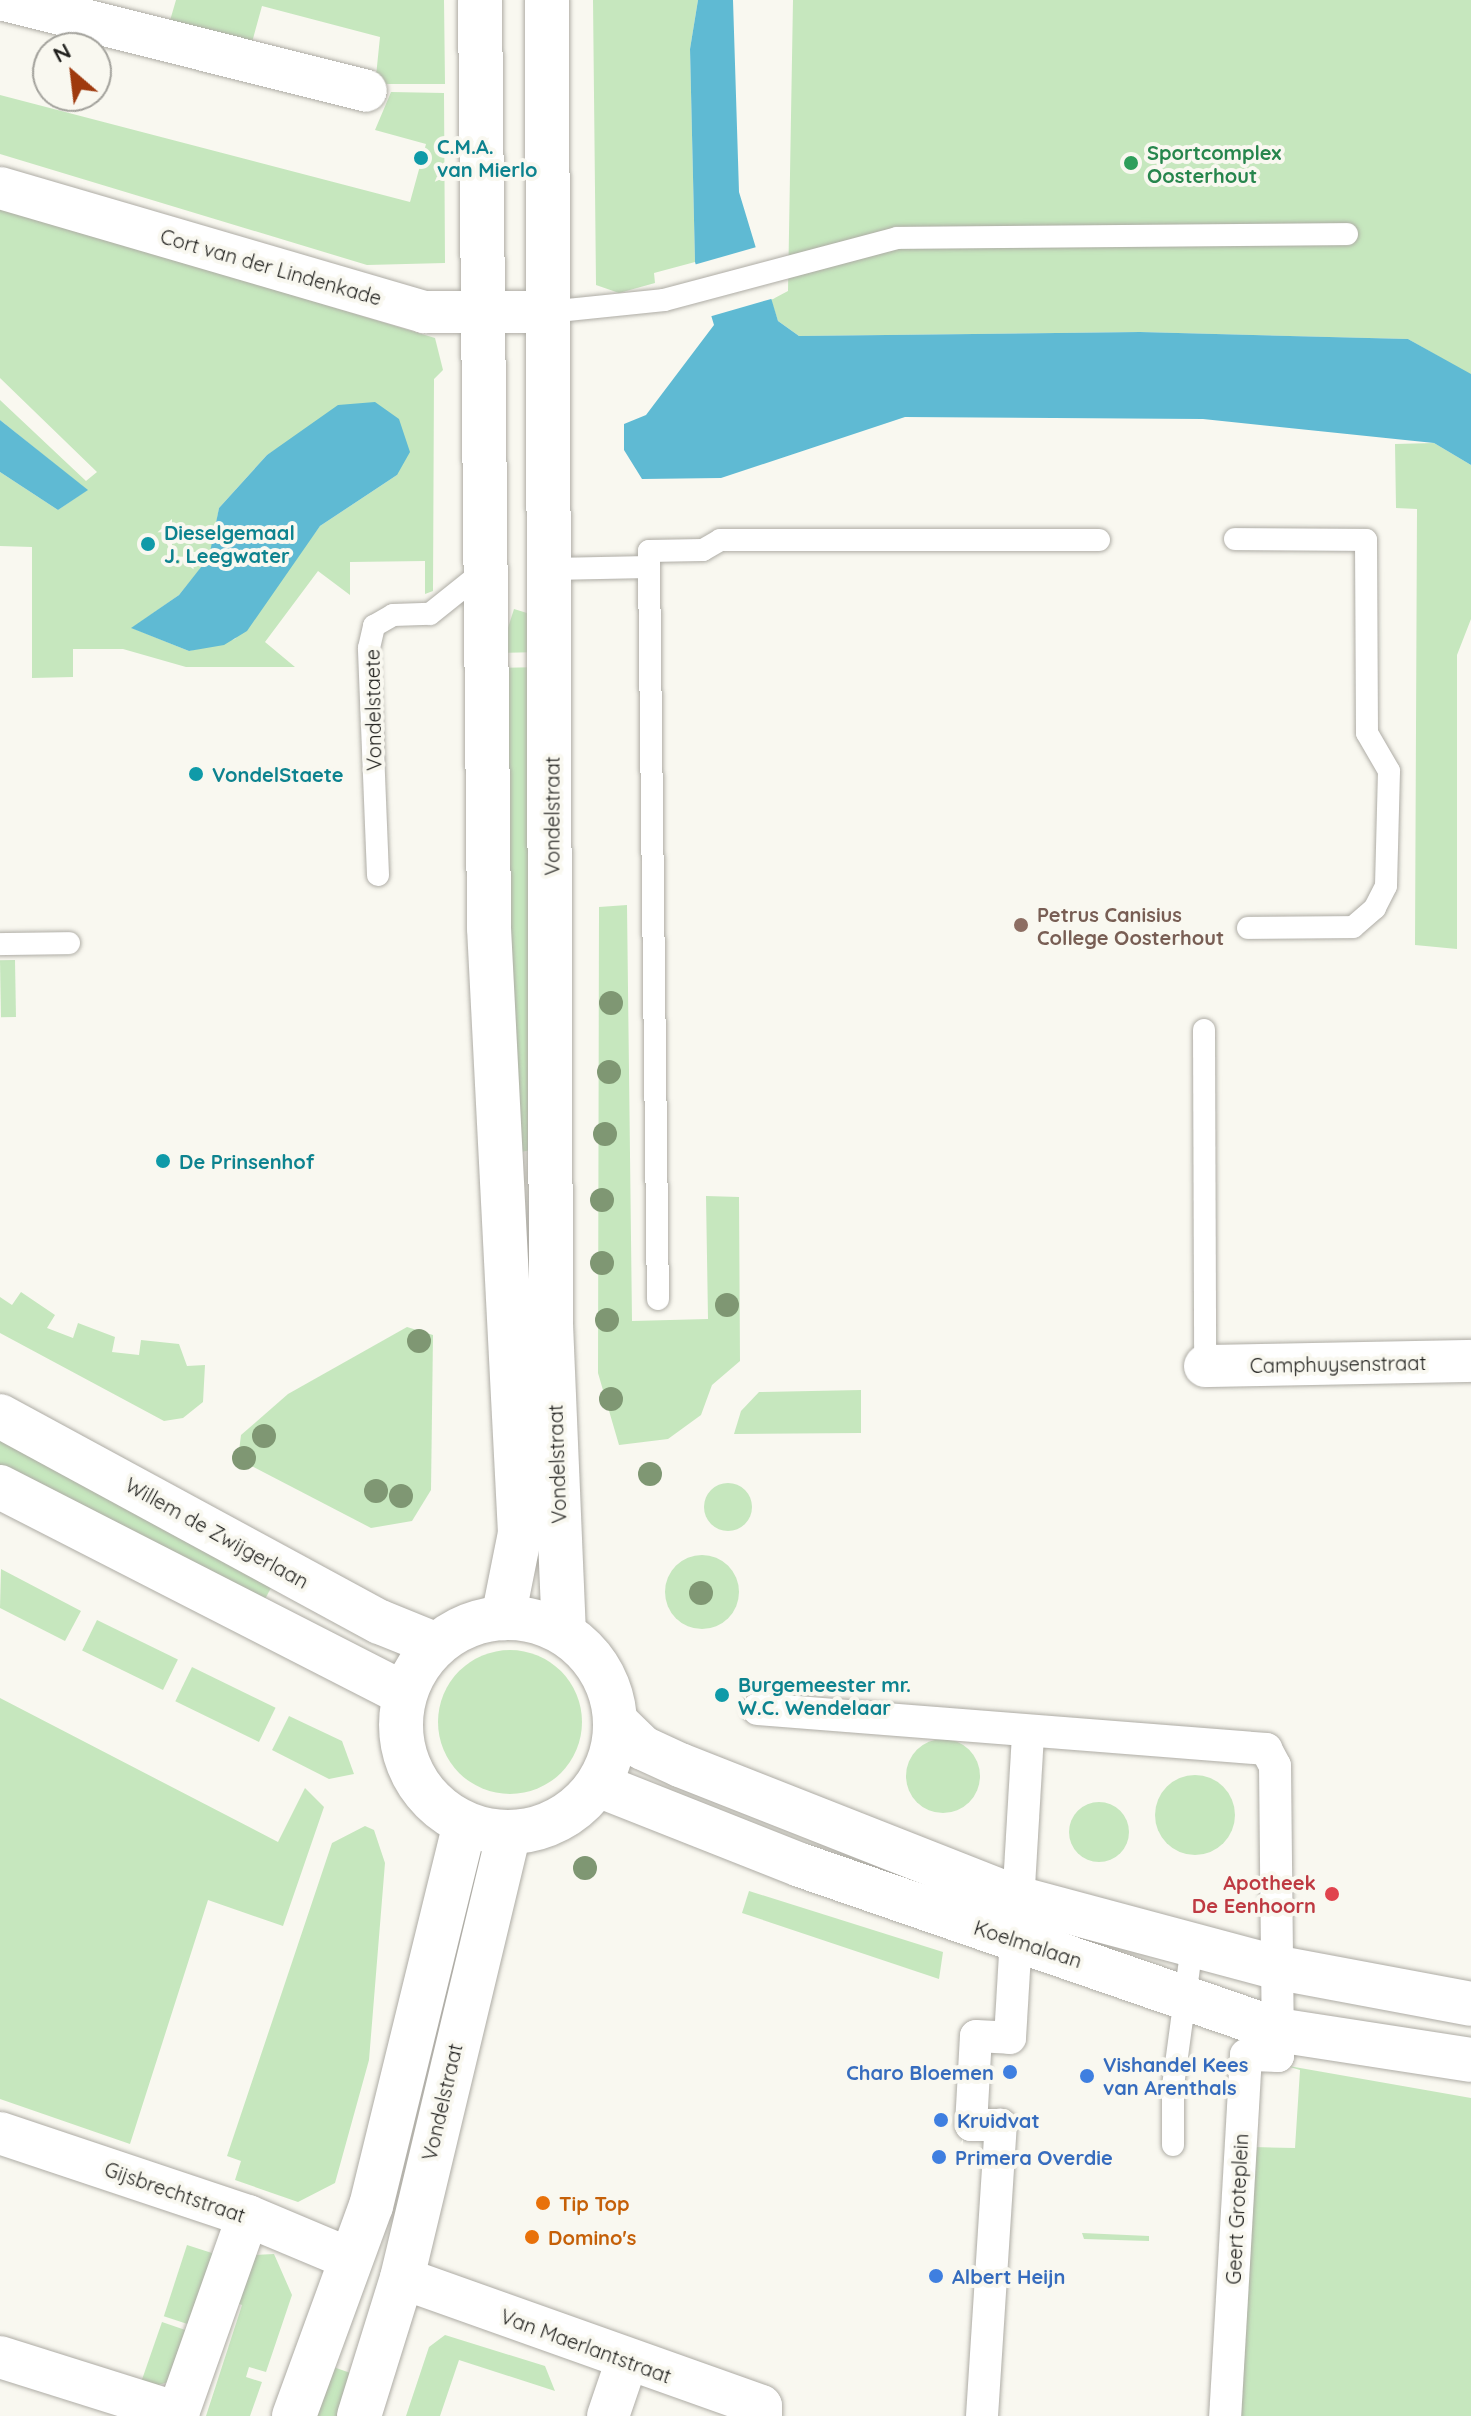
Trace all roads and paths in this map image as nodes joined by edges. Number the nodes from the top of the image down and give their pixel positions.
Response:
1 (5, 0) edge
2 (480, 0) edge
3 (547, 0) edge
4 (366, 91) dead end
5 (0, 188) edge
6 (1347, 234) dead end
7 (484, 312) junction
8 (548, 312) junction
9 (1235, 539) dead end
10 (1099, 540) dead end
11 (649, 567) junction
12 (552, 569) junction
13 (485, 570) junction
14 (378, 875) dead end
15 (1248, 928) dead end
16 (69, 943) dead end
17 (0, 944) edge
18 (1204, 1030) dead end
19 (658, 1299) dead end
20 (1471, 1361) edge
21 (1205, 1366) joint
22 (0, 1416) edge
23 (0, 1487) edge
24 (503, 1618) junction
25 (564, 1631) junction
26 (437, 1645) junction
27 (405, 1694) junction
28 (758, 1709) dead end
29 (616, 1722) junction
30 (1028, 1733) junction
31 (598, 1785) junction
32 (465, 1824) junction
33 (509, 1833) junction
34 (1017, 1898) junction
35 (1017, 1941) junction
36 (1192, 1945) junction
37 (1279, 1968) junction
38 (1187, 2000) junction
39 (1471, 2004) edge
40 (1278, 2030) junction
41 (1471, 2060) edge
42 (0, 2133) edge
43 (1173, 2145) dead end
44 (248, 2216) junction
45 (348, 2258) junction
46 (402, 2278) junction
47 (0, 2357) edge
48 (626, 2363) junction
49 (177, 2414) edge
50 (294, 2416) edge
51 (359, 2416) edge
52 (608, 2416) edge
53 (761, 2416) edge
54 (982, 2416) edge
55 (1225, 2416) edge

1 - 4 street
2 - 7 street, Vondelstraat
3 - 8 street, Vondelstraat
5 - 7 street, Cort van der Lindenkade
6 - 8 lane
7 - 8 street, Cort van der Lindenkade
7 - 13 street, Vondelstraat
8 - 12 street, Vondelstraat
9 - 15 lane
10 - 11 lane
11 - 12 lane
11 - 19 lane
12 - 13 street
12 - 25 street, Vondelstraat
13 - 14 lane, Vondelstaete
13 - 24 street, Vondelstraat
16 - 17 lane
18 - 21 lane
20 - 21 street, Camphuysenstraat
22 - 26 street, Willem de Zwijgerlaan
23 - 27 street
24 - 25 street
24 - 26 street
25 - 29 street
26 - 27 street
27 - 32 street
28 - 30 street, Geert Groteplein
29 - 31 street
29 - 34 street, Koelmalaan
30 - 34 street
30 - 37 street, Geert Groteplein
31 - 33 street
31 - 35 street, Koelmalaan
32 - 33 street
32 - 45 street
33 - 46 street, Vondelstraat
34 - 35 street
34 - 36 street, Koelmalaan
35 - 38 street, Koelmalaan
35 - 54 street
36 - 37 street, Koelmalaan
36 - 38 lane
37 - 39 street, Koelmalaan
37 - 40 street, Geert Groteplein
38 - 40 street, Koelmalaan
38 - 43 lane
40 - 41 street, Koelmalaan
40 - 55 street, Geert Groteplein
42 - 44 street, Gijsbrechtstraat
44 - 45 street, Gijsbrechtstraat
44 - 49 street
45 - 46 street
45 - 50 street
46 - 48 street, Van Maerlantstraat
46 - 51 street, Vondelstraat
47 - 49 street
48 - 52 street
48 - 53 street, Van Maerlantstraat

